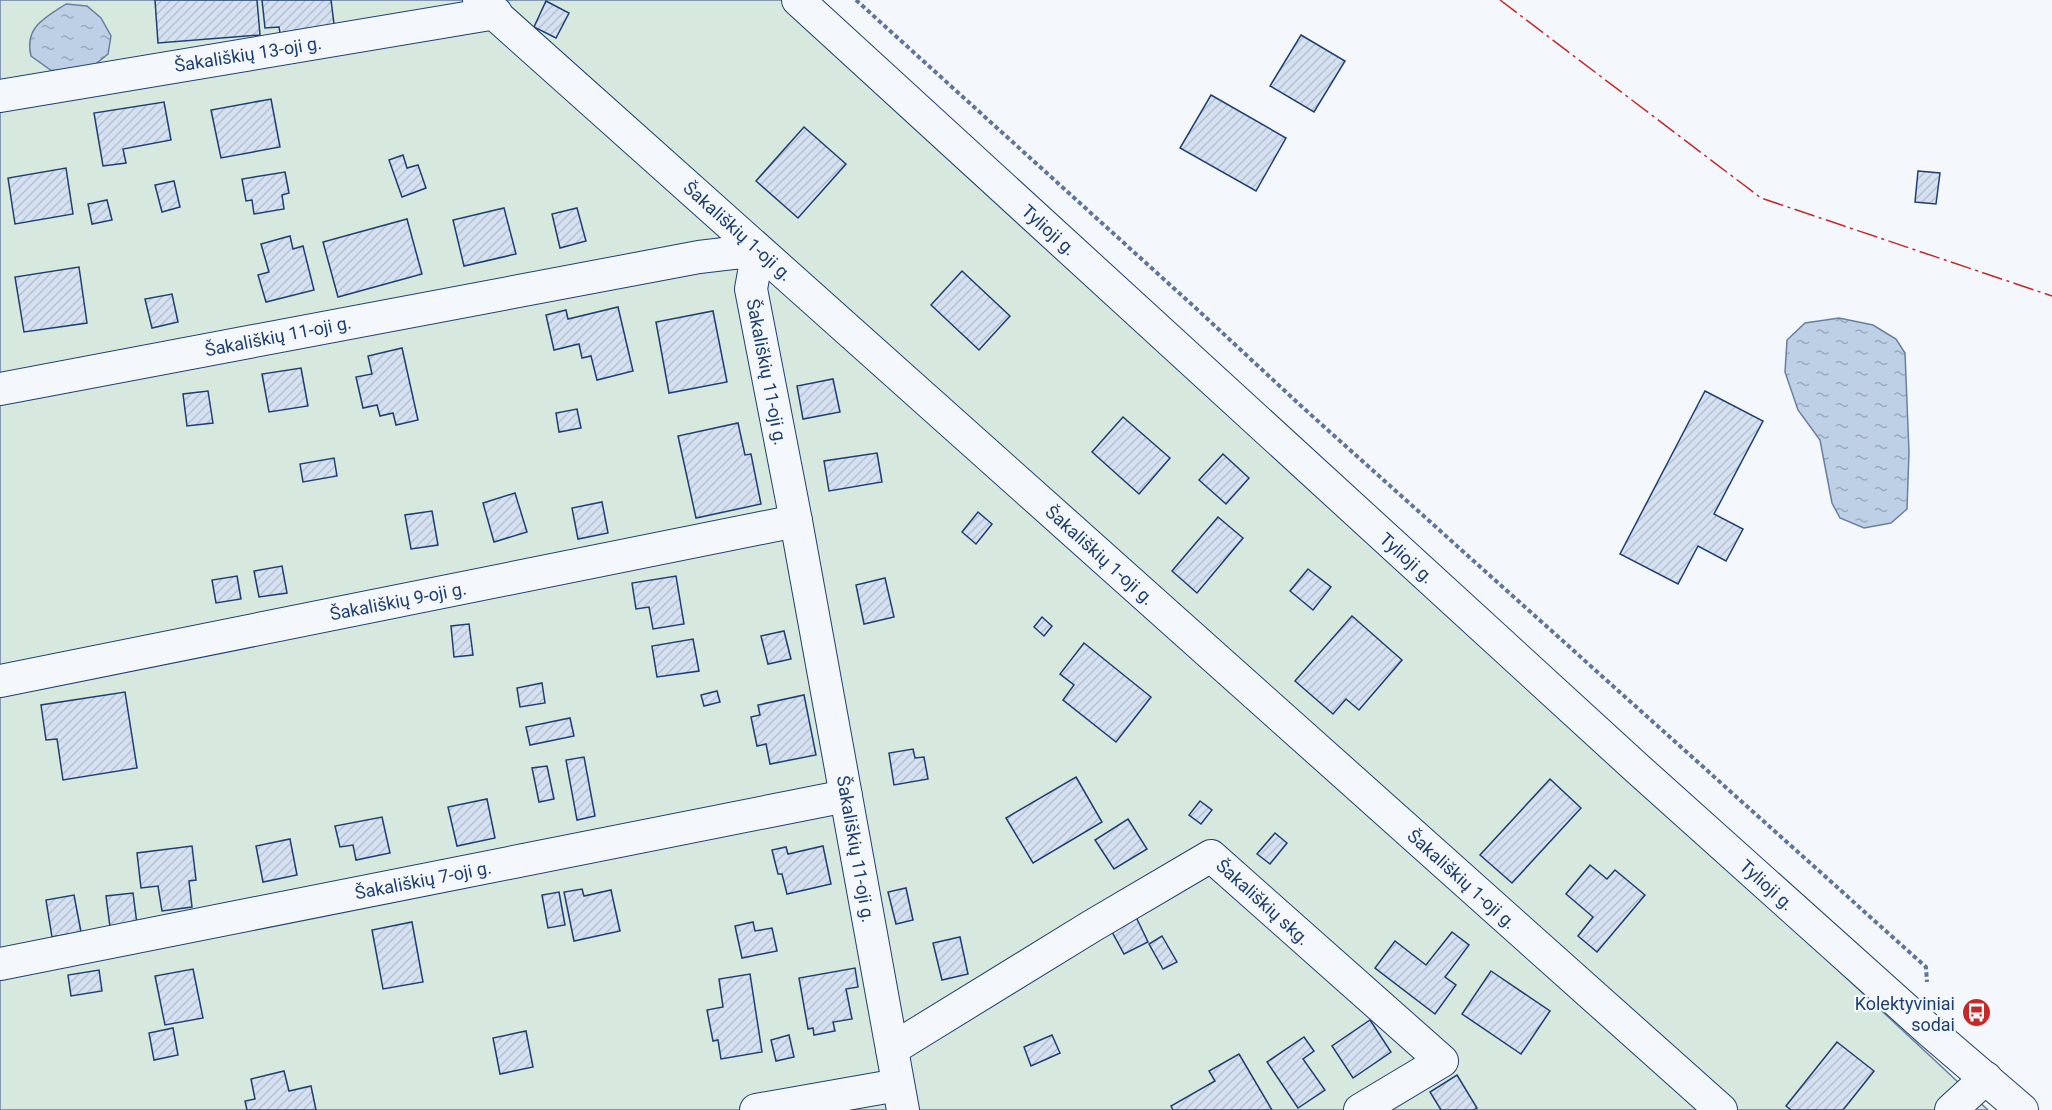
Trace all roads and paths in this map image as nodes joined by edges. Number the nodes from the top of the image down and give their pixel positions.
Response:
1 (798, 0) edge
2 (856, 0) edge
3 (487, 6) edge
4 (0, 96) edge
5 (758, 250) junction
6 (0, 388) edge
7 (796, 521) junction
8 (0, 681) edge
9 (846, 796) junction
10 (0, 964) edge
11 (1930, 1031) junction
12 (892, 1049) junction
13 (1986, 1078) junction
14 (900, 1097) edge
15 (756, 1110) edge
16 (1360, 1110) edge
17 (1721, 1110) edge
18 (1951, 1110) edge
19 (2022, 1110) edge

1 - 11 street, Tylioji g.
2 - 11 path
3 - 4 street, Šakališkių 13-oji g.
3 - 5 street, Šakališkių 1-oji g.
5 - 6 street, Šakališkių 11-oji g.
5 - 7 street, Šakališkių 11-oji g.
5 - 17 street, Šakališkių 1-oji g.
7 - 8 street, Šakališkių 9-oji g.
7 - 9 street, Šakališkių 11-oji g.
9 - 10 street, Šakališkių 7-oji g.
9 - 12 street, Šakališkių 11-oji g.
11 - 13 street, Tylioji g.
12 - 14 street, Šakališkių 11-oji g.
12 - 16 street, Šakališkių skg.
13 - 18 street
13 - 19 street, Tylioji g.
14 - 15 street

